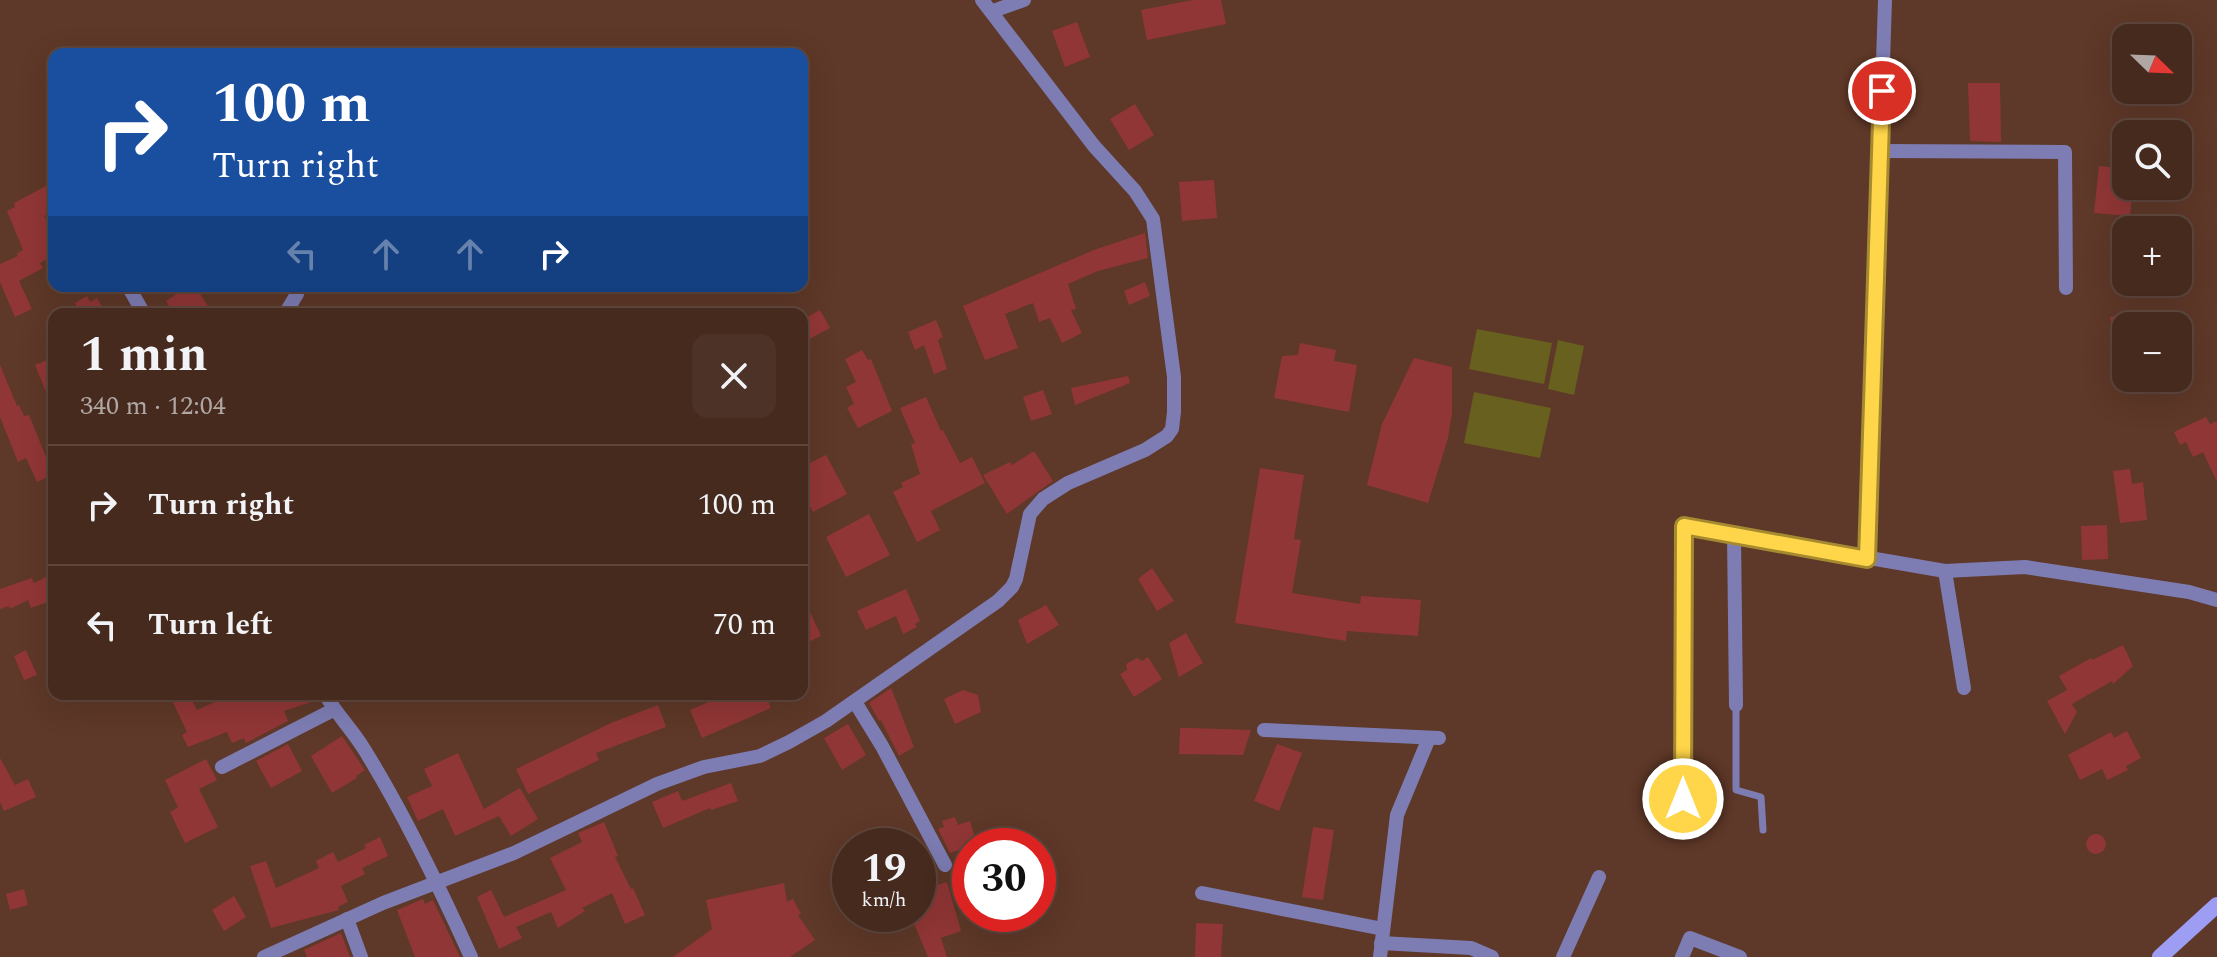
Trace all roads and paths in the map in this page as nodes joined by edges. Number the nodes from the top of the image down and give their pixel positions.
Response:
1 (1024, 0) edge
2 (1885, 0) edge
3 (988, 6) edge
4 (1880, 151) junction
5 (2066, 288) dead end
6 (1734, 535) junction
7 (1867, 559) junction
8 (1945, 571) junction
9 (2217, 600) edge
10 (1964, 688) dead end
11 (328, 700) edge
12 (855, 702) junction
13 (1736, 705) joint
14 (333, 710) junction
15 (1264, 730) dead end
16 (222, 767) dead end
17 (1683, 829) dead end
18 (1763, 830) dead end
19 (945, 865) dead end
20 (1599, 877) dead end
21 (438, 884) junction
22 (1202, 893) dead end
23 (2217, 905) edge
24 (347, 919) junction
25 (1381, 943) edge
26 (264, 957) edge
27 (361, 957) edge
28 (471, 957) edge
29 (1492, 957) edge
30 (1563, 957) edge
31 (1682, 957) edge
32 (1740, 957) edge
33 (2160, 957) edge

1 - 3 street
2 - 4 street
3 - 12 street
4 - 5 street
4 - 7 street
6 - 7 street
6 - 13 street
6 - 17 street
7 - 8 street
8 - 9 street
8 - 10 street
11 - 14 street
12 - 19 street
12 - 21 street
13 - 18 lane
14 - 16 street
14 - 21 street
15 - 25 street
20 - 30 street
21 - 24 street
21 - 28 street
22 - 25 street
23 - 33 main road
24 - 26 street
24 - 27 street
25 - 29 street
31 - 32 street

